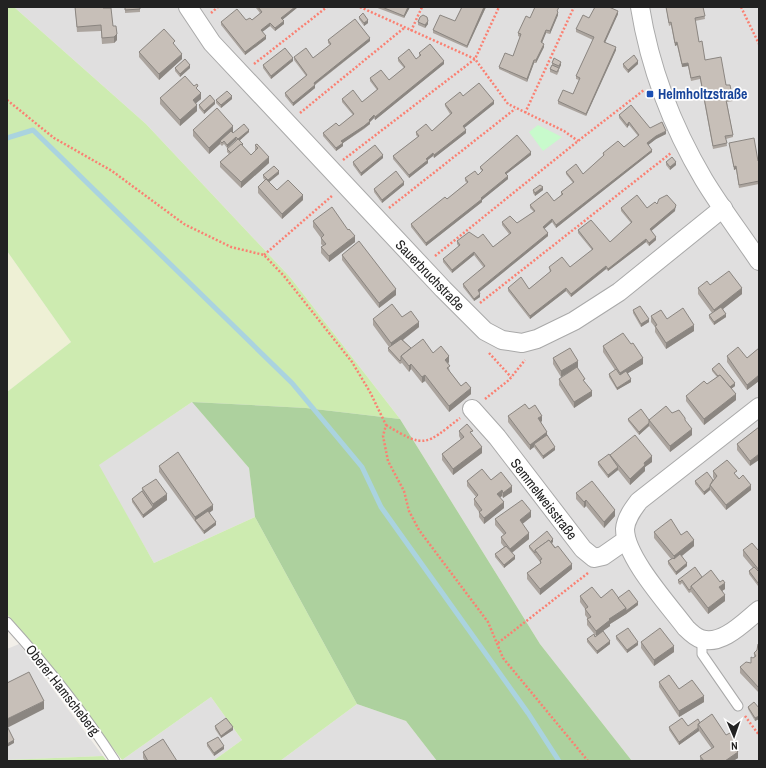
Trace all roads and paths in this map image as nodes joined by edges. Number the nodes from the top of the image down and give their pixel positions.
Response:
1 (188, 7) edge
2 (327, 7) edge
3 (360, 7) edge
4 (422, 7) edge
5 (499, 7) edge
6 (574, 7) edge
7 (640, 7) edge
8 (741, 7) edge
9 (404, 28) junction
10 (411, 32) junction
11 (759, 44) edge
12 (474, 59) junction
13 (241, 74) junction
14 (657, 80) junction
15 (7, 100) edge
16 (515, 108) junction
17 (525, 113) junction
18 (288, 123) junction
19 (578, 141) junction
20 (684, 143) junction
21 (331, 170) junction
22 (345, 184) junction
23 (723, 208) junction
24 (376, 218) junction
25 (264, 255) junction
26 (759, 261) edge
27 (422, 267) junction
28 (467, 313) junction
29 (537, 339) junction
30 (759, 406) edge
31 (472, 409) junction
32 (386, 425) junction
33 (626, 540) junction
34 (594, 558) junction
35 (759, 610) edge
36 (7, 622) edge
37 (702, 640) junction
38 (498, 643) junction
39 (738, 706) joint
40 (759, 735) edge
41 (115, 761) edge
42 (588, 761) edge

1 - 13 street, Sauerbruchstraße
2 - 13 path
3 - 9 path
4 - 10 path
5 - 12 path
6 - 17 path
7 - 14 street
8 - 11 path
9 - 10 path
9 - 18 path
10 - 12 path
12 - 16 path
12 - 21 path
13 - 18 street, Sauerbruchstraße
14 - 19 path
14 - 20 street
15 - 25 path
16 - 17 path
16 - 24 path
17 - 19 path
18 - 21 street, Sauerbruchstraße
19 - 27 path
20 - 23 street
20 - 28 path
21 - 22 street, Sauerbruchstraße
22 - 24 street, Sauerbruchstraße
22 - 25 path
23 - 26 street
23 - 29 street, Sauerbruchstraße
24 - 27 street, Sauerbruchstraße
25 - 32 path
27 - 28 street, Sauerbruchstraße
28 - 29 street, Sauerbruchstraße
29 - 31 path
30 - 33 street
31 - 32 path
31 - 34 street, Semmelweisstraße
32 - 38 path
33 - 34 street
33 - 37 street
34 - 38 path
35 - 37 street
36 - 41 lane, Oberer Hamscheberg
37 - 39 lane
38 - 42 path
39 - 40 path

